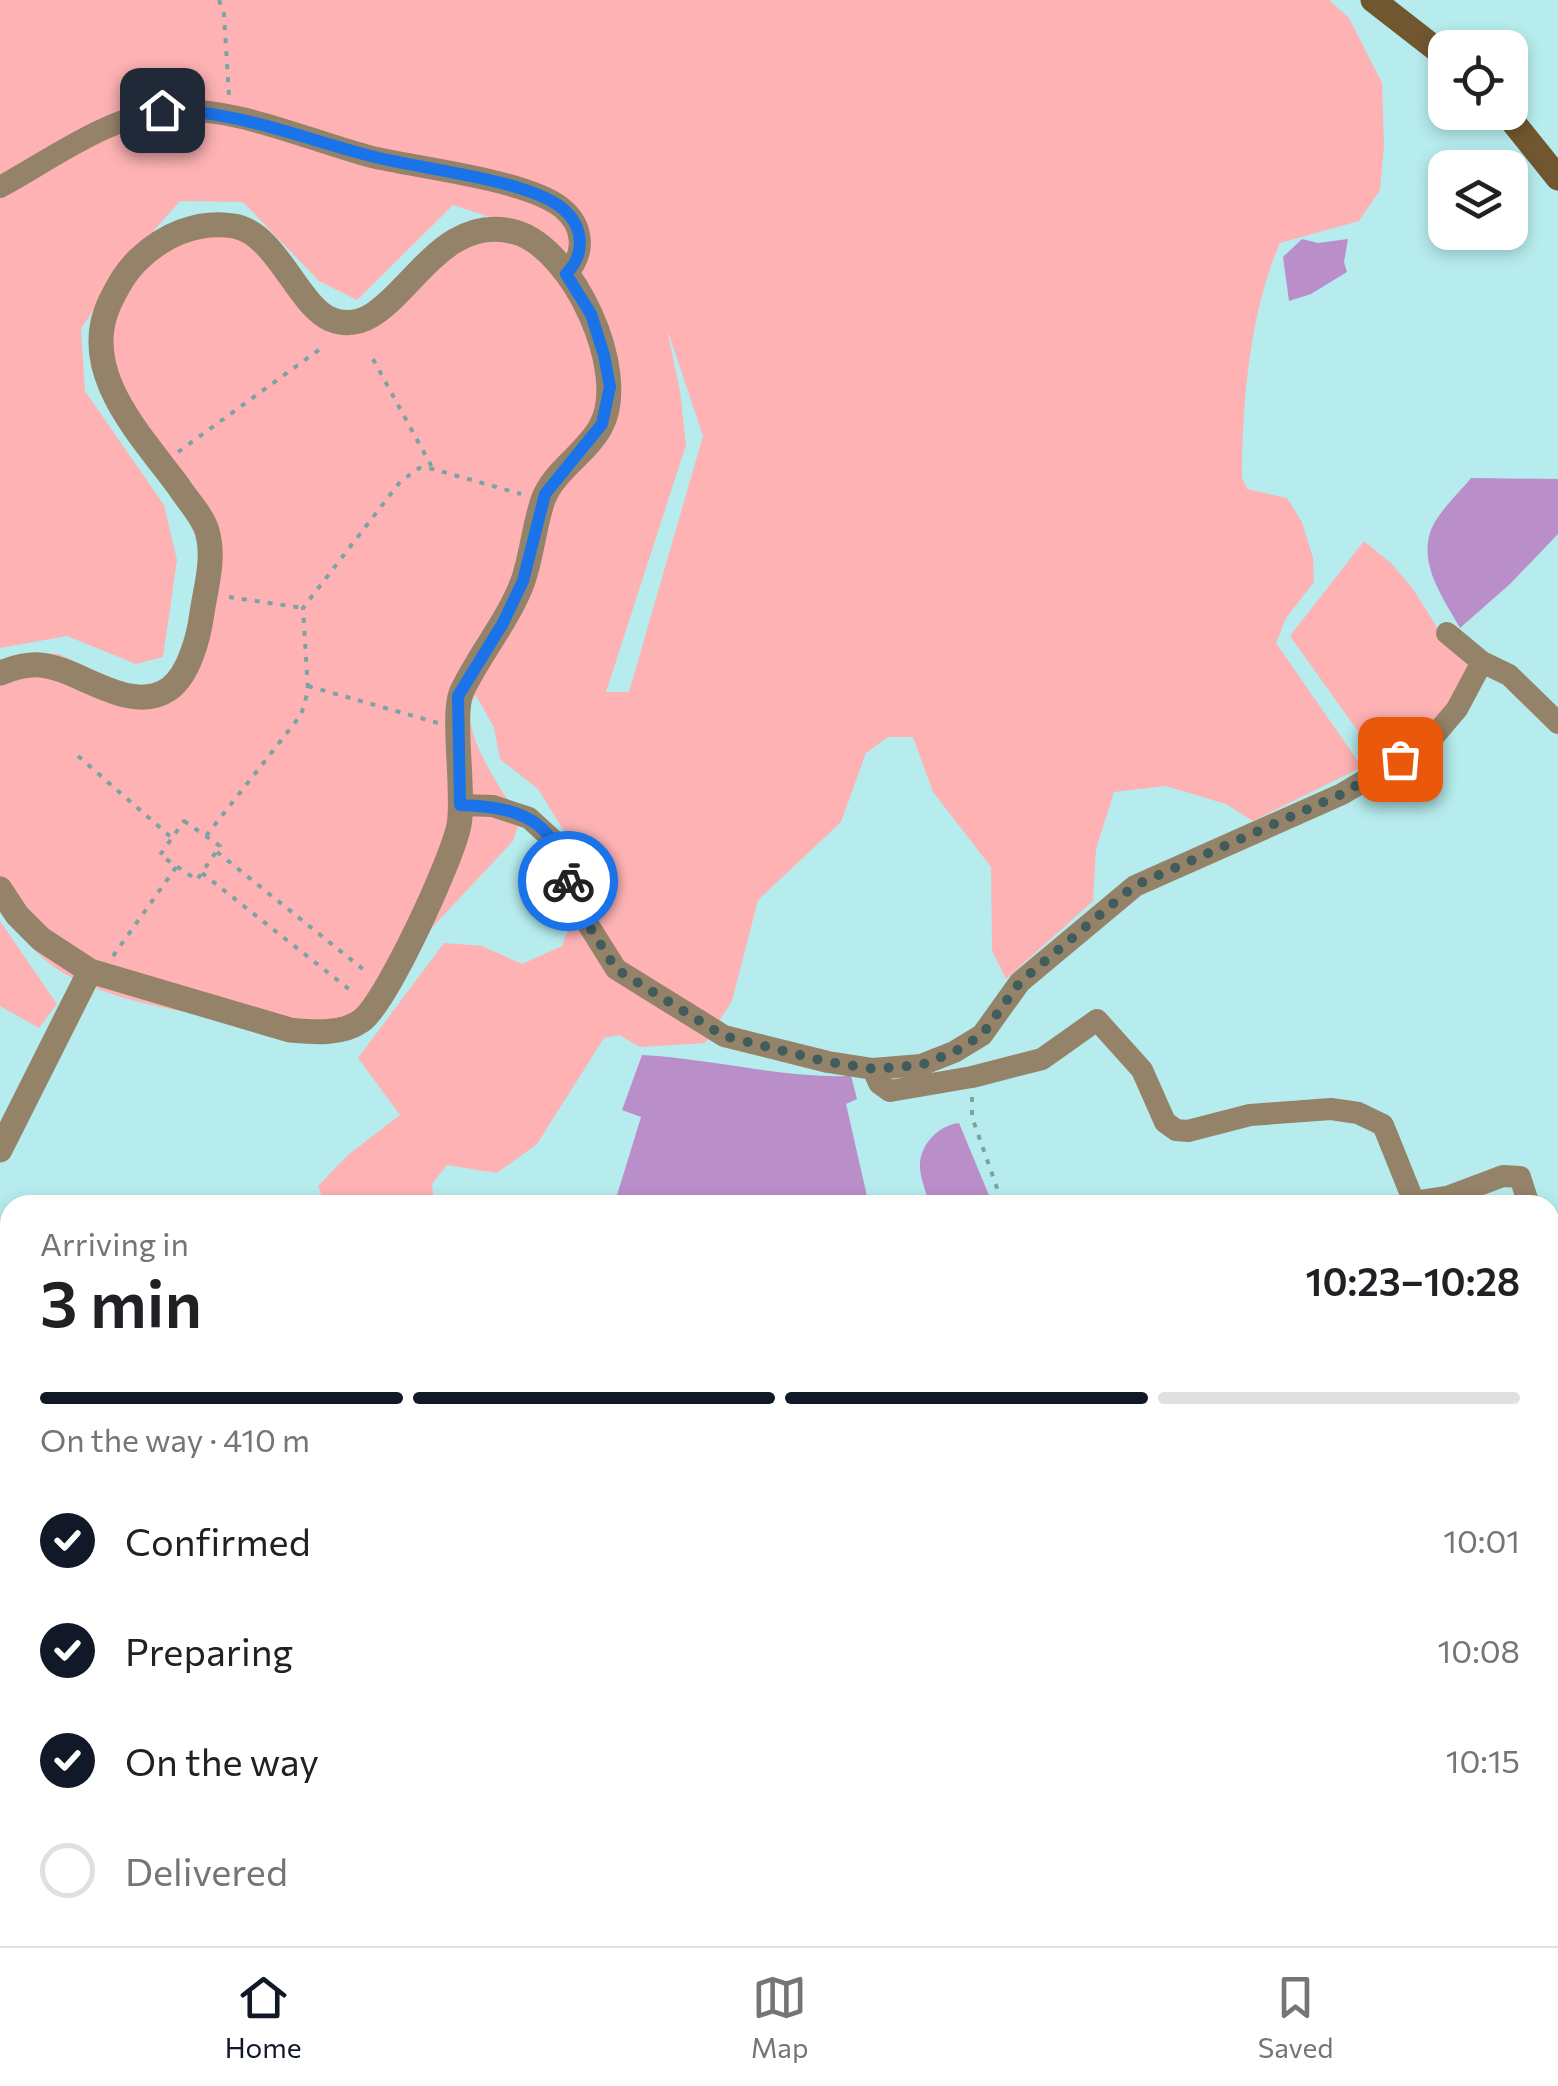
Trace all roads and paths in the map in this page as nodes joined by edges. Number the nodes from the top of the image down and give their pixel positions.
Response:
1 (220, 0) edge
2 (1373, 0) edge
3 (1428, 43) edge
4 (230, 116) junction
5 (1520, 130) edge
6 (1558, 178) edge
7 (0, 187) edge
8 (566, 274) junction
9 (320, 350) dead end
10 (373, 359) dead end
11 (162, 464) junction
12 (434, 469) junction
13 (543, 500) junction
14 (205, 594) junction
15 (304, 608) junction
16 (1447, 634) dead end
17 (1482, 662) junction
18 (0, 673) edge
19 (308, 686) junction
20 (1558, 723) edge
21 (460, 729) junction
22 (78, 756) dead end
23 (460, 805) junction
24 (206, 836) junction
25 (172, 838) junction
26 (217, 852) junction
27 (177, 866) junction
28 (202, 873) junction
29 (0, 890) edge
30 (95, 972) junction
31 (379, 997) junction
32 (874, 1069) junction
33 (972, 1077) junction
34 (0, 1150) edge
35 (999, 1195) edge
36 (1411, 1195) edge
37 (1452, 1195) edge
38 (1526, 1195) edge

1 - 4 path
2 - 3 main road
4 - 7 street
4 - 8 street
5 - 6 main road
8 - 11 street
8 - 13 street
9 - 11 path
10 - 12 path
11 - 14 street
12 - 13 path
12 - 15 path
13 - 21 street
14 - 15 path
14 - 18 street
15 - 19 path
16 - 17 street
17 - 20 street
17 - 32 street
19 - 21 path
19 - 24 path
21 - 23 street
22 - 25 path
23 - 31 street
23 - 32 street
24 - 25 path
24 - 26 path
25 - 27 path
26 - 28 path
26 - 31 path
27 - 28 path
27 - 30 path
28 - 31 path
29 - 30 street
30 - 31 street
30 - 34 street
32 - 33 street
33 - 35 path
33 - 36 street
37 - 38 street

